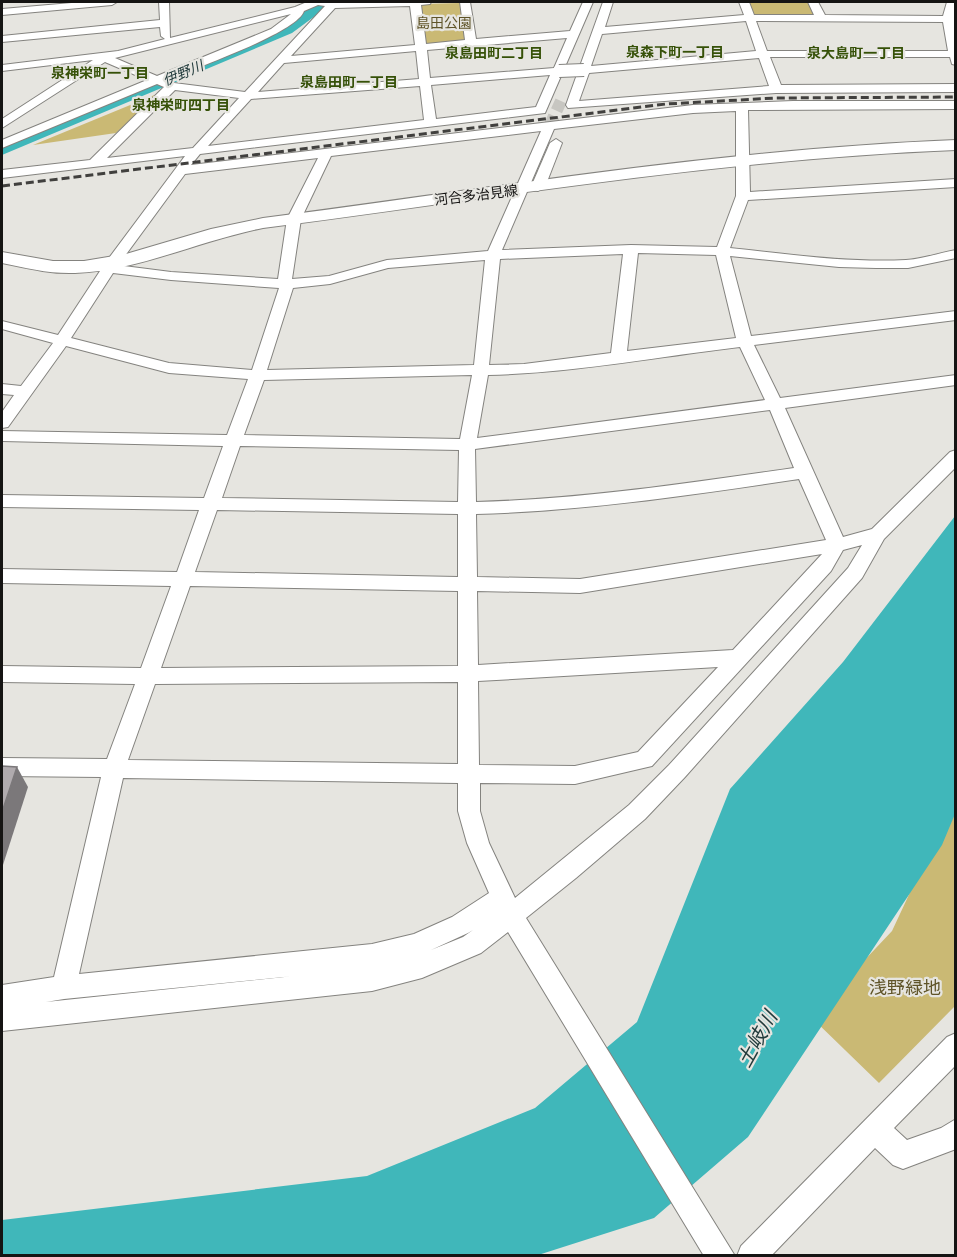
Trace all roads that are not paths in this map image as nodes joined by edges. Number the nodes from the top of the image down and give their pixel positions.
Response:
1 (112, 2) edge
2 (164, 2) edge
3 (316, 2) edge
4 (415, 2) edge
5 (428, 2) edge
6 (465, 2) edge
7 (588, 2) edge
8 (599, 2) edge
9 (608, 2) edge
10 (744, 2) edge
11 (813, 2) edge
12 (952, 2) edge
13 (332, 5) junction
14 (299, 9) junction
15 (2, 12) edge
16 (749, 18) junction
17 (821, 19) junction
18 (952, 19) edge
19 (165, 23) junction
20 (598, 32) junction
21 (575, 34) junction
22 (2, 39) edge
23 (167, 41) junction
24 (471, 43) junction
25 (419, 47) junction
26 (762, 54) junction
27 (101, 56) junction
28 (955, 57) edge
29 (281, 60) junction
30 (2, 68) edge
31 (584, 70) junction
32 (559, 71) junction
33 (158, 80) junction
34 (424, 82) junction
35 (172, 87) junction
36 (956, 88) edge
37 (776, 89) junction
38 (249, 96) junction
39 (561, 100) tunnel mouth
40 (956, 105) edge
41 (742, 106) junction
42 (4, 121) edge
43 (430, 122) junction
44 (564, 123) junction
45 (535, 126) junction
46 (549, 127) tunnel mouth
47 (2, 144) edge
48 (956, 145) edge
49 (200, 150) junction
50 (327, 152) junction
51 (742, 160) junction
52 (95, 162) junction
53 (182, 170) junction
54 (2, 174) edge
55 (956, 183) edge
56 (524, 189) junction
57 (743, 196) junction
58 (294, 219) junction
59 (631, 249) junction
60 (722, 251) junction
61 (956, 254) edge
62 (493, 255) junction
63 (2, 258) edge
64 (112, 265) junction
65 (287, 284) junction
66 (956, 315) edge
67 (2, 326) edge
68 (62, 340) junction
69 (745, 342) junction
70 (618, 359) junction
71 (481, 371) junction
72 (257, 375) junction
73 (956, 380) edge
74 (2, 389) edge
75 (25, 391) junction
76 (776, 406) junction
77 (2, 423) edge
78 (2, 436) edge
79 (233, 442) junction
80 (467, 445) junction
81 (956, 456) edge
82 (805, 472) junction
83 (2, 501) edge
84 (210, 504) junction
85 (468, 508) junction
86 (878, 534) junction
87 (837, 545) junction
88 (2, 576) edge
89 (185, 579) junction
90 (469, 584) junction
91 (738, 658) junction
92 (2, 674) edge
93 (468, 674) junction
94 (149, 676) junction
95 (2, 768) edge
96 (114, 770) junction
97 (468, 775) junction
98 (511, 914) junction
99 (64, 987) junction
100 (2, 997) edge
101 (2, 1019) edge
102 (956, 1046) edge
103 (876, 1130) junction
104 (954, 1137) edge
105 (719, 1253) edge
106 (751, 1256) edge

1 - 15 street
2 - 19 street
3 - 13 street
3 - 14 street
4 - 5 street
4 - 13 street
4 - 25 street
6 - 24 street
7 - 21 street
8 - 39 street
9 - 20 street
10 - 16 street
11 - 17 street
12 - 18 street
13 - 29 street
14 - 23 street
14 - 33 street
16 - 17 street
16 - 20 street
16 - 26 street
17 - 18 street
18 - 28 street
19 - 22 street
19 - 23 street
20 - 31 street
21 - 24 street
21 - 32 street
23 - 27 street
24 - 25 street
25 - 29 street
25 - 34 street
26 - 28 street
26 - 31 street
26 - 37 street
27 - 30 street
27 - 33 street
27 - 42 street
29 - 38 street
31 - 32 street, bridge
31 - 37 street
32 - 34 street
32 - 43 street
33 - 35 street
33 - 47 street
34 - 38 street
34 - 43 street
35 - 38 street
35 - 52 street
36 - 37 street
38 - 49 street
40 - 41 street
41 - 44 street
41 - 51 street
43 - 49 street
44 - 45 street
44 - 56 street
45 - 50 street
45 - 56 street
46 - 56 street
48 - 51 main road, 河合多治見線
49 - 52 street
49 - 53 street
50 - 53 street
50 - 58 street
51 - 56 main road, 河合多治見線
51 - 57 street
52 - 54 street
53 - 64 street
55 - 57 street
56 - 58 main road, 河合多治見線
56 - 62 street
57 - 60 street
58 - 64 main road, 河合多治見線
58 - 65 street
59 - 60 street
59 - 62 street
59 - 70 street
60 - 61 street
60 - 69 street
62 - 65 street
62 - 71 street
63 - 64 main road, 河合多治見線
64 - 65 street
64 - 68 street
65 - 72 street
66 - 69 street
67 - 68 street
68 - 72 street
68 - 75 street
69 - 70 street
69 - 76 street
70 - 71 street
71 - 72 street
71 - 80 street
72 - 79 street
73 - 76 street
74 - 75 street
75 - 77 street
76 - 80 street
76 - 82 street
78 - 79 street
79 - 80 street
79 - 84 street
80 - 85 street
81 - 86 street
82 - 85 street
82 - 87 street
83 - 84 street
84 - 85 street
84 - 89 street
85 - 90 street
86 - 87 street
86 - 98 street
87 - 90 street
87 - 91 street
88 - 89 street
89 - 90 street
89 - 94 street
90 - 93 street
91 - 93 street
91 - 97 street
92 - 94 street
93 - 94 street
93 - 97 street
94 - 96 street
95 - 96 street
96 - 97 street
96 - 99 street
97 - 98 street
98 - 99 street
98 - 101 street
98 - 105 street
99 - 100 street
102 - 103 street
103 - 104 street
103 - 106 street

